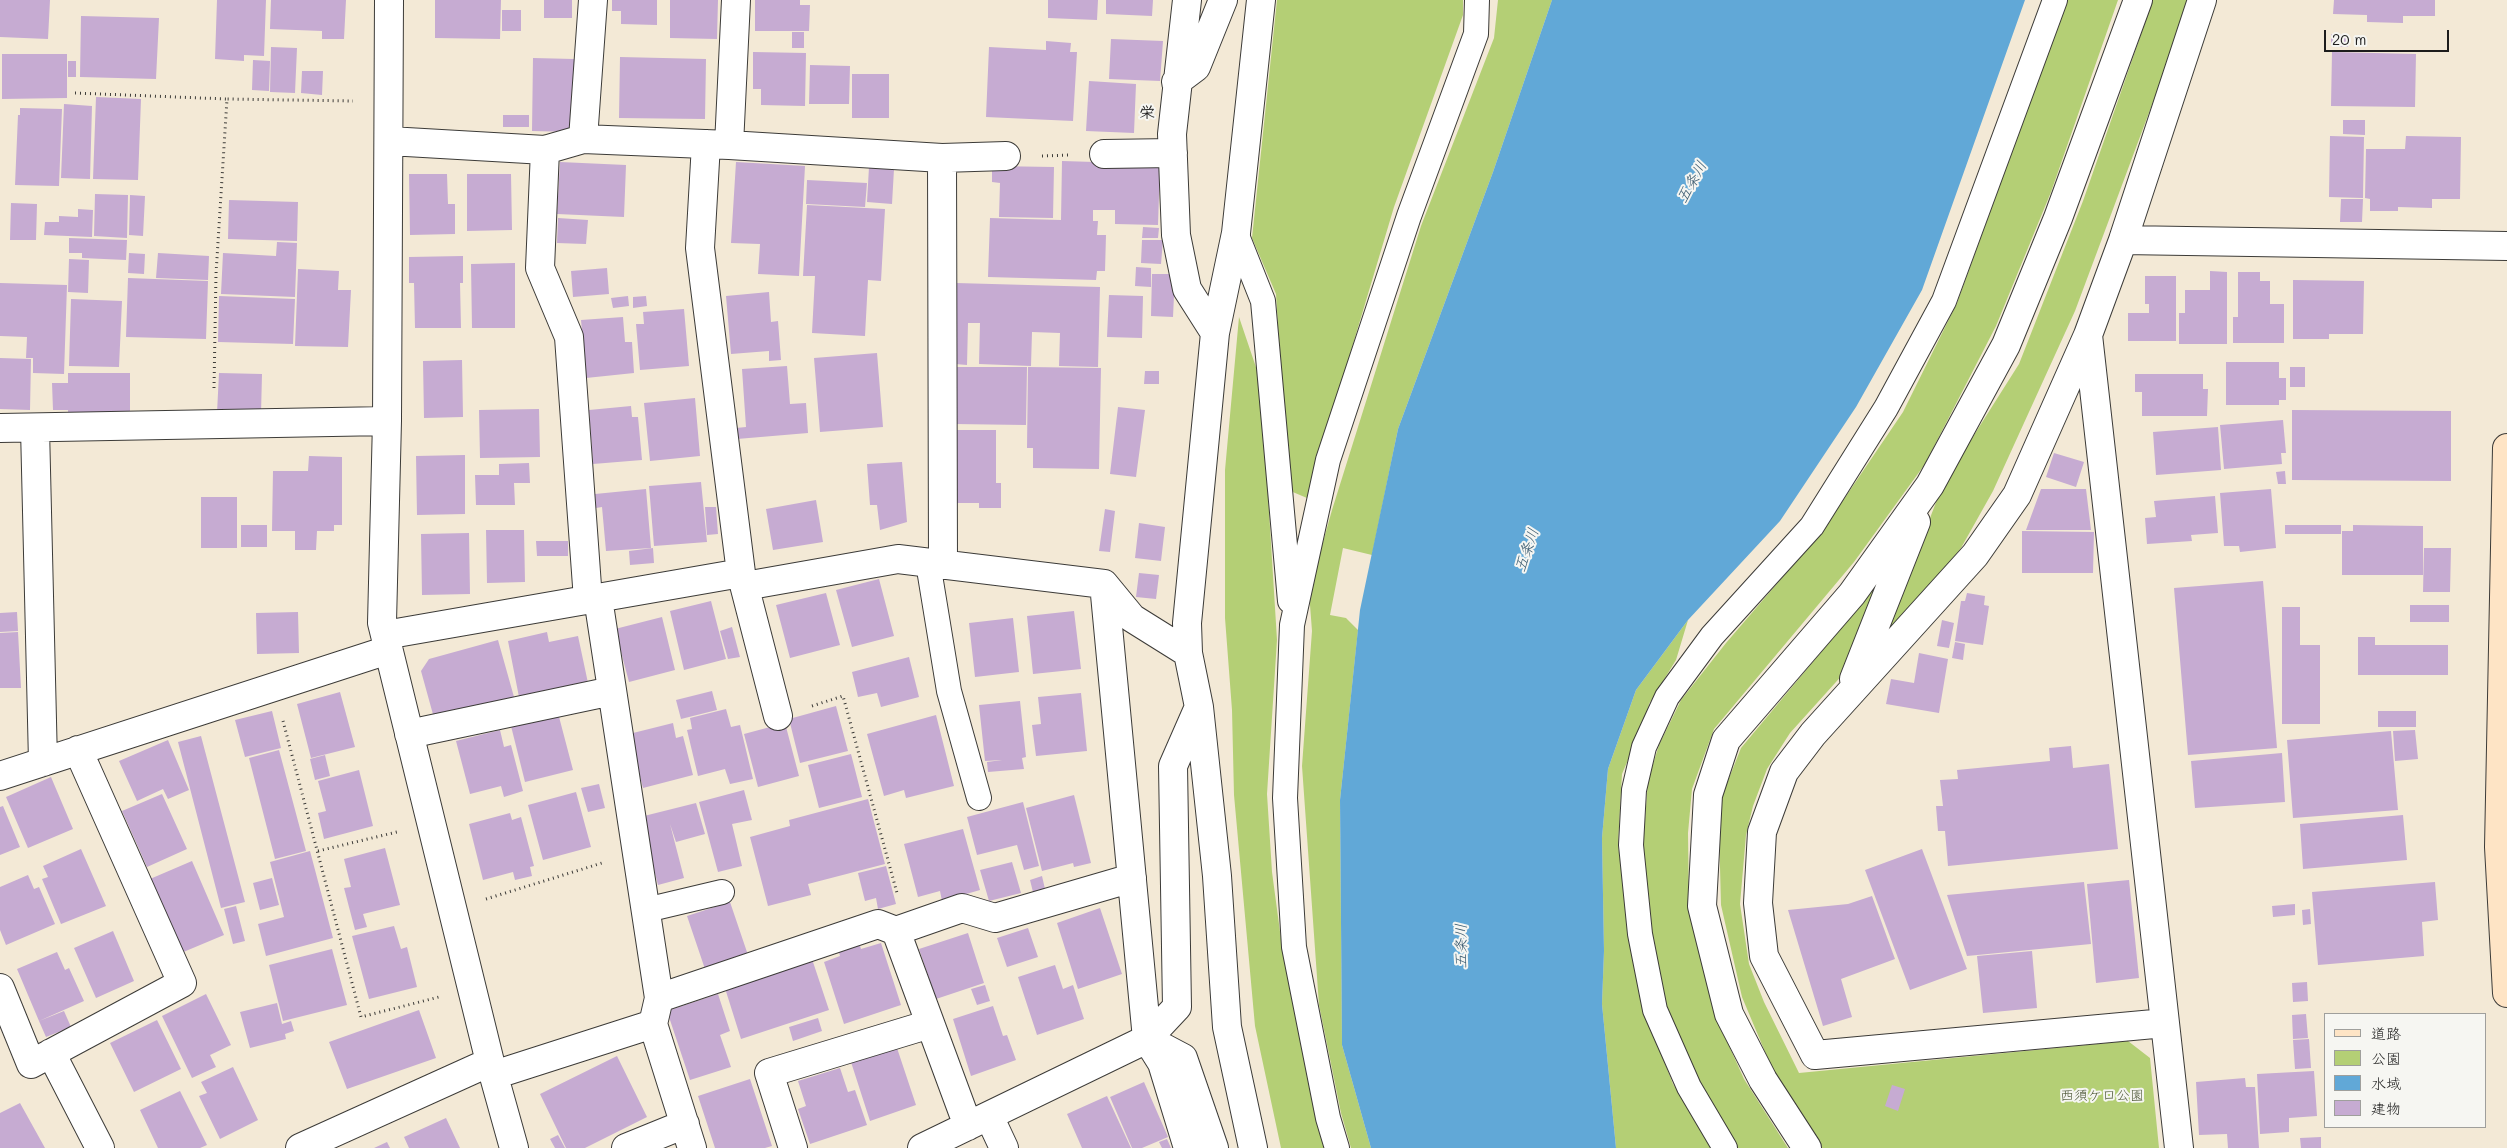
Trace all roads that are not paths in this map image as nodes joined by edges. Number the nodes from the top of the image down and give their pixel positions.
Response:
1 (390, 0) edge
2 (593, 0) edge
3 (736, 0) edge
4 (1187, 0) edge
5 (1223, 0) edge
6 (1261, 0) edge
7 (1478, 0) edge
8 (2055, 0) edge
9 (2138, 0) edge
10 (2202, 0) edge
11 (1176, 82) junction
12 (583, 139) junction
13 (389, 141) junction
14 (718, 144) junction
15 (545, 150) junction
16 (1173, 153) junction
17 (1104, 154) road end
18 (1006, 156) road end
19 (942, 158) junction
20 (1236, 233) junction
21 (2123, 240) junction
22 (2507, 246) edge
23 (1215, 333) junction
24 (2088, 335) junction
25 (387, 421) junction
26 (0, 428) edge
27 (35, 428) junction
28 (2507, 448) edge
29 (1930, 485) junction
30 (936, 564) junction
31 (743, 580) junction
32 (1104, 584) junction
33 (593, 599) junction
34 (1292, 625) junction
35 (387, 642) junction
36 (1188, 653) junction
37 (612, 691) junction
38 (1848, 695) junction
39 (1199, 707) junction
40 (778, 716) road end
41 (409, 734) junction
42 (78, 750) junction
43 (43, 762) junction
44 (0, 776) edge
45 (979, 798) dead end
46 (1132, 878) junction
47 (722, 892) dead end
48 (646, 910) junction
49 (901, 928) junction
50 (0, 988) edge
51 (2507, 994) edge
52 (656, 1011) junction
53 (2165, 1023) junction
54 (930, 1024) junction
55 (1147, 1040) junction
56 (51, 1053) junction
57 (492, 1069) junction
58 (978, 1121) junction
59 (689, 1136) edge
60 (100, 1148) edge
61 (300, 1148) edge
62 (514, 1148) edge
63 (626, 1148) edge
64 (793, 1148) edge
65 (922, 1148) edge
66 (1004, 1148) edge
67 (1188, 1148) edge
68 (1214, 1148) edge
69 (1253, 1148) edge
70 (1337, 1148) edge
71 (1724, 1148) edge
72 (1807, 1148) edge
73 (2179, 1148) edge

1 - 13 street
2 - 12 street
3 - 14 street
4 - 11 street
5 - 11 street
6 - 20 street
7 - 34 lane
8 - 71 lane
9 - 29 street
10 - 21 street
11 - 16 street
12 - 14 street
12 - 15 street
13 - 15 street
13 - 25 street
14 - 19 street
14 - 31 street
15 - 33 street
16 - 17 street
16 - 23 street
18 - 19 street
19 - 30 street
20 - 23 street
20 - 34 lane
21 - 22 street
21 - 24 street
23 - 36 street
24 - 38 street
24 - 53 street
25 - 27 street
25 - 35 street
26 - 27 street
27 - 43 street
28 - 51 main road
29 - 38 street
29 - 72 street
30 - 31 street
30 - 32 street
30 - 45 lane
31 - 33 street
31 - 40 street
32 - 36 street
32 - 46 street
33 - 35 street
33 - 37 street
34 - 70 lane
35 - 41 street
35 - 42 street
36 - 39 street
37 - 41 street
37 - 48 street
38 - 53 street
39 - 55 street
39 - 69 street
41 - 57 street
42 - 43 street
42 - 56 street
43 - 44 street
46 - 49 street
46 - 55 street
47 - 48 lane
48 - 52 street
49 - 52 street
49 - 54 street
50 - 56 street
52 - 57 street
52 - 59 street
53 - 73 street
54 - 58 street
54 - 64 street
55 - 58 street
55 - 67 street
55 - 68 street
56 - 60 street
57 - 61 street
57 - 62 street
58 - 65 street
58 - 66 street
59 - 63 street

